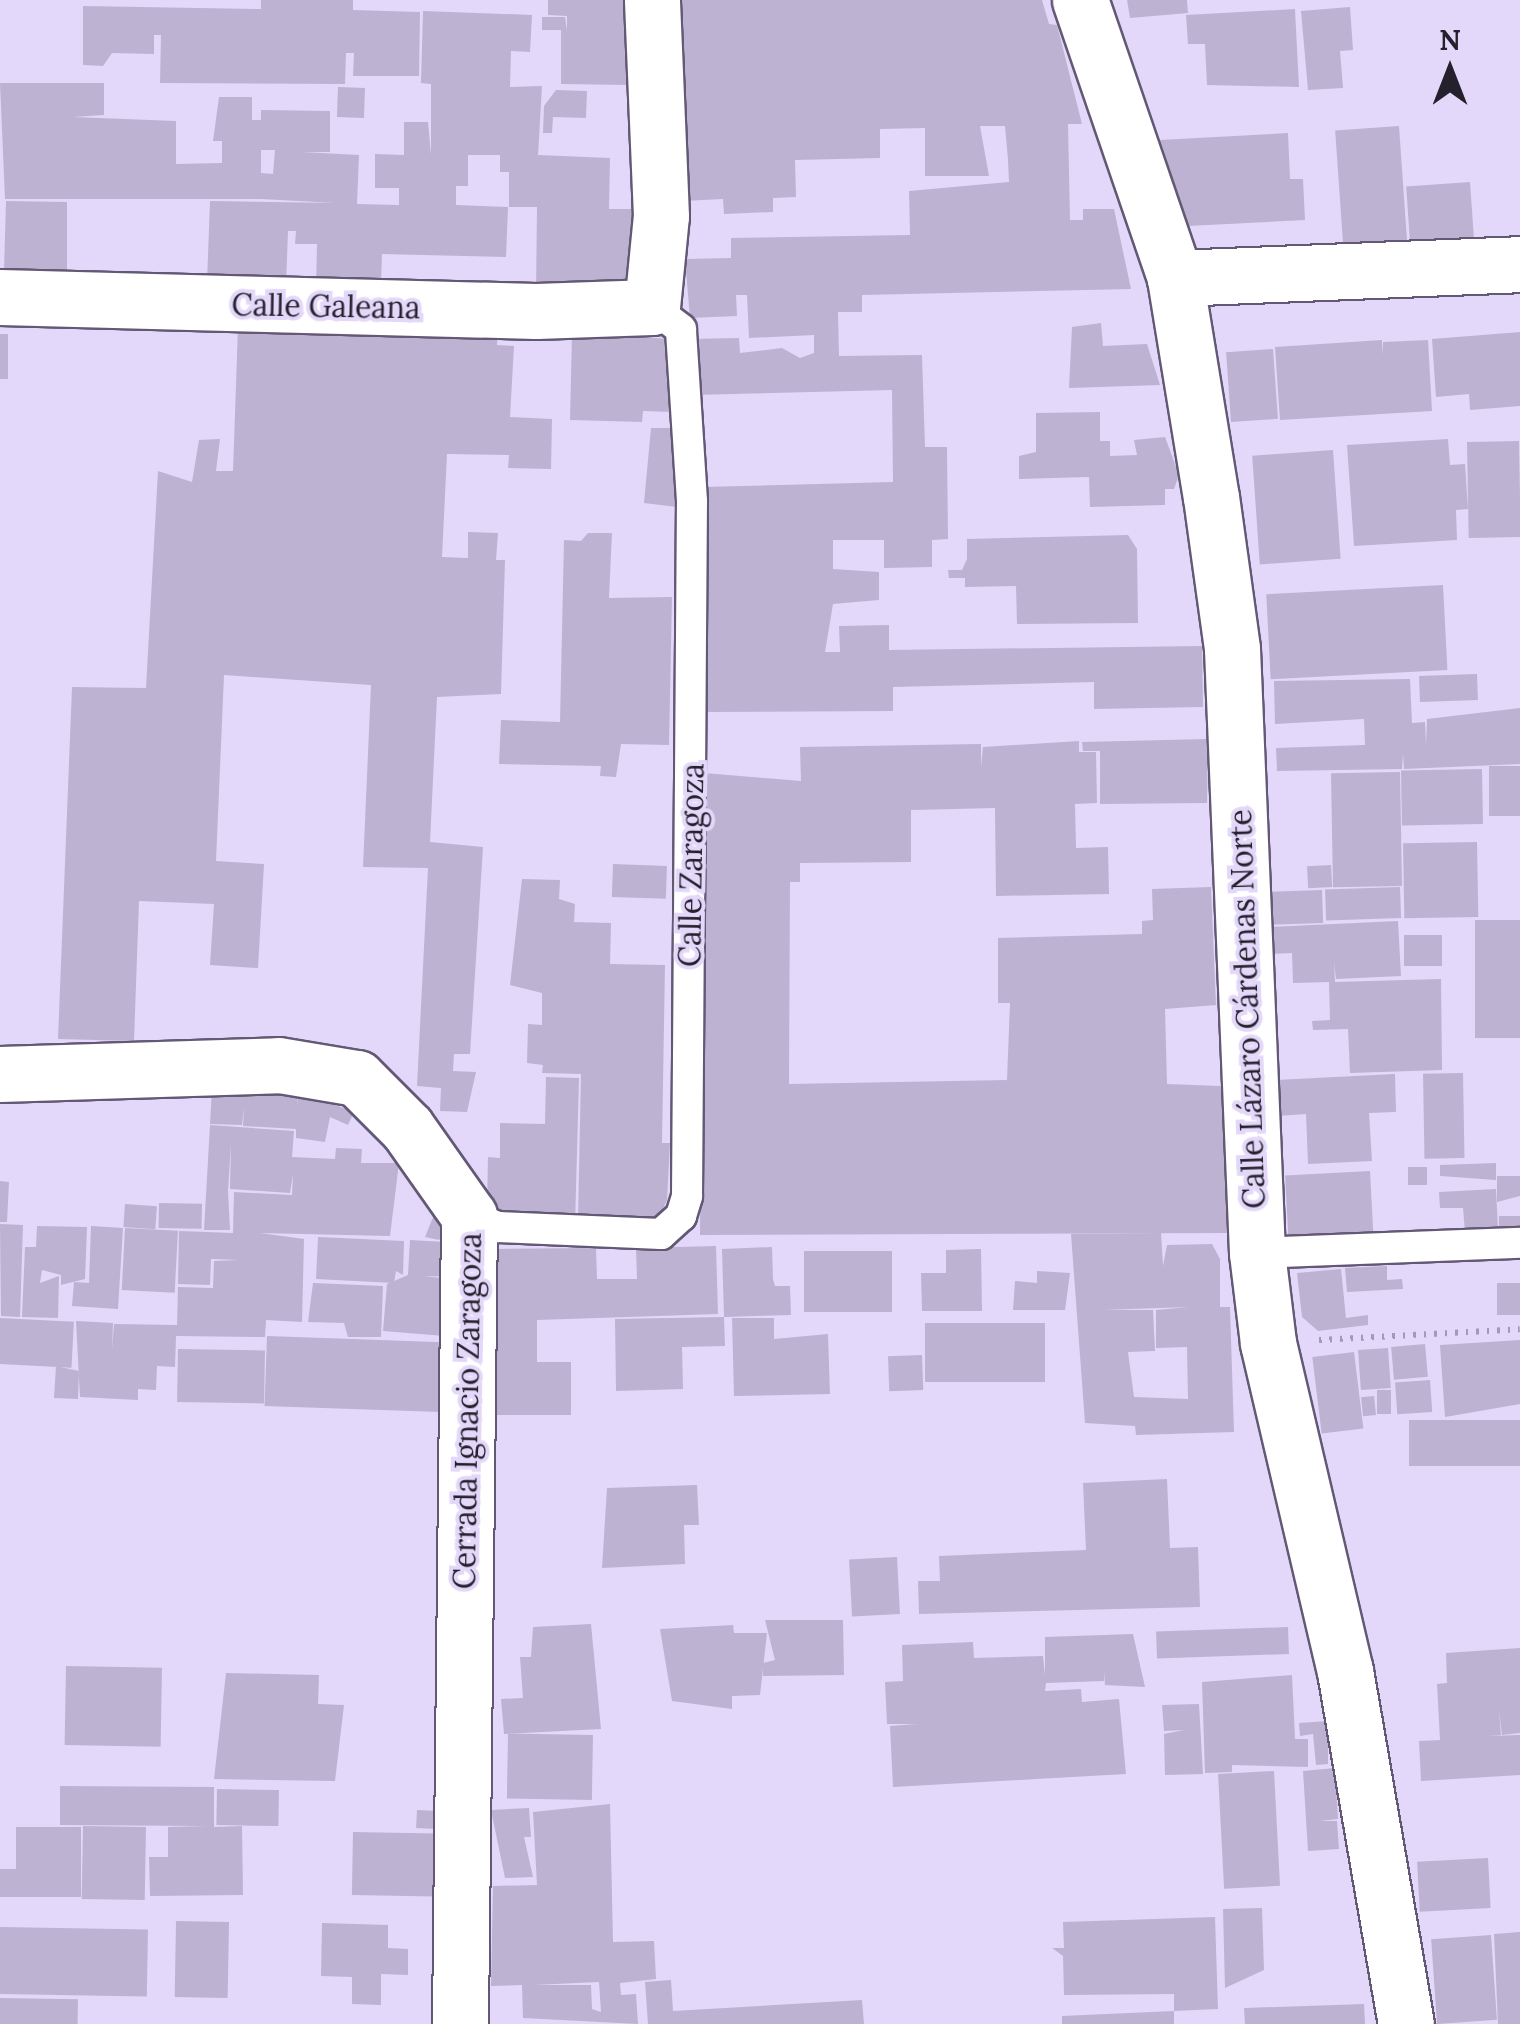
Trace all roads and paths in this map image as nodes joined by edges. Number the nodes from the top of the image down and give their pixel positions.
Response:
1 (652, 0) edge
2 (1080, 0) edge
3 (1520, 264) edge
4 (1175, 278) junction
5 (0, 297) edge
6 (652, 307) junction
7 (0, 1074) edge
8 (469, 1216) junction
9 (1520, 1243) edge
10 (1258, 1254) junction
11 (1520, 1329) edge
12 (1268, 1343) junction
13 (460, 2024) edge
14 (1406, 2024) edge

1 - 6 street
2 - 4 street, Calle Lázaro Cárdenas Norte
3 - 4 street
4 - 10 street, Calle Lázaro Cárdenas Norte
5 - 6 street, Calle Galeana
6 - 8 lane, Calle Zaragoza
7 - 8 street, Cerrada Ignacio Zaragoza
8 - 13 street, Cerrada Ignacio Zaragoza
9 - 10 lane
10 - 12 street, Calle Lázaro Cárdenas Norte
11 - 12 path
12 - 14 street, Calle Lázaro Cárdenas Norte

